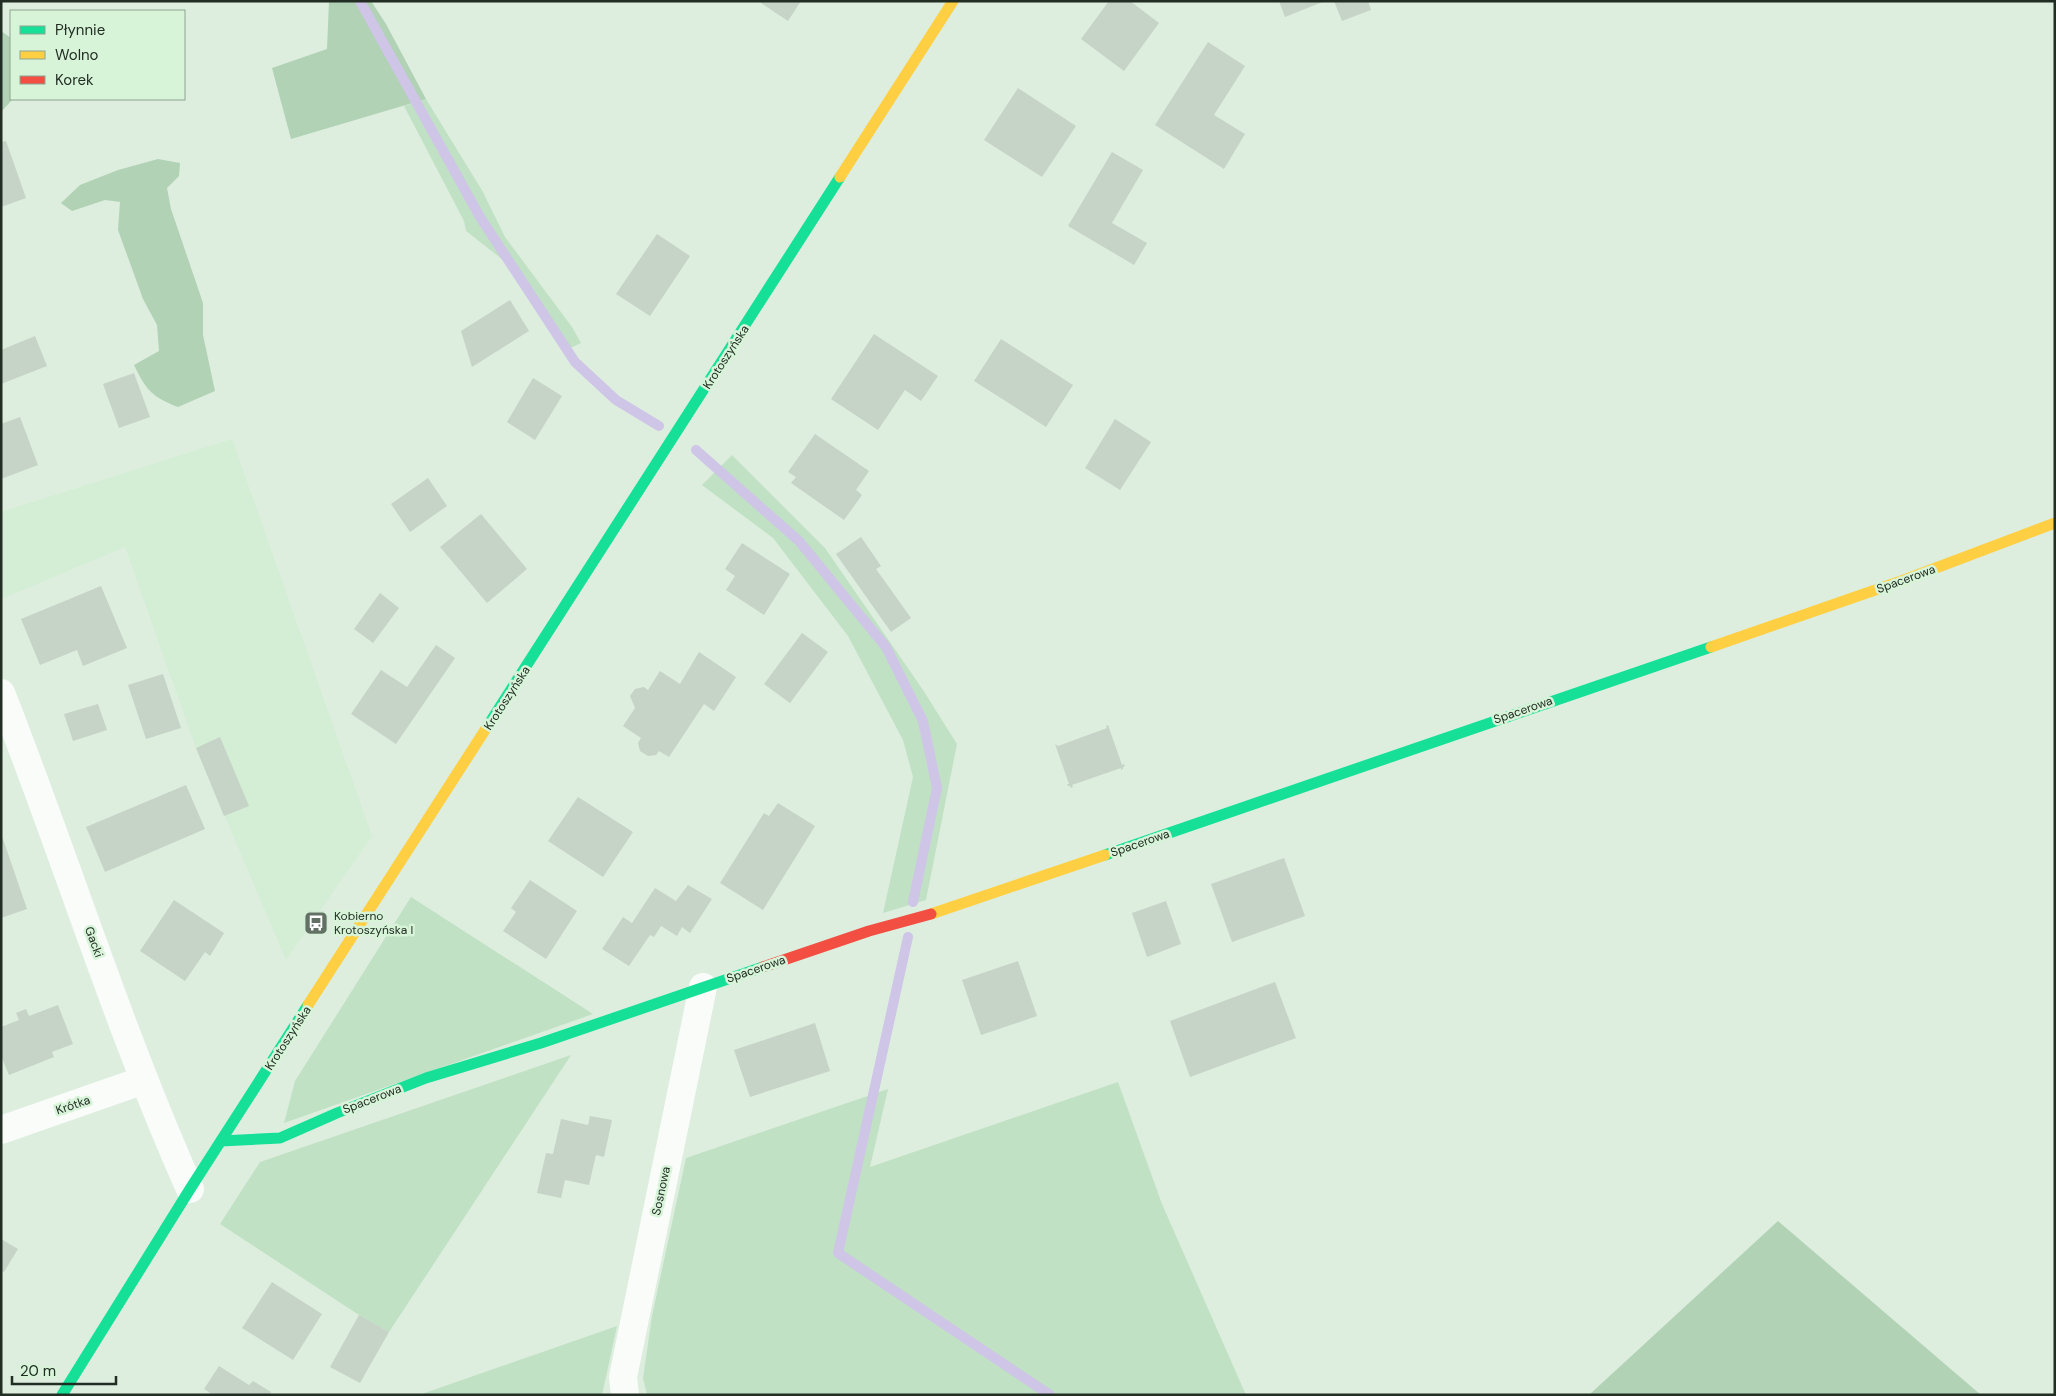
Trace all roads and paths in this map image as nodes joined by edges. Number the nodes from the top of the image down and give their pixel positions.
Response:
1 (953, 1) edge
2 (2055, 523) edge
3 (1, 694) edge
4 (703, 987) junction
5 (144, 1080) junction
6 (1, 1130) edge
7 (221, 1141) junction
8 (190, 1189) junction
9 (62, 1395) edge
10 (625, 1395) edge

1 - 7 street, Krotoszyńska
2 - 4 street, Spacerowa
3 - 5 street, Gacki
4 - 7 street, Spacerowa
4 - 10 street, Sosnowa
5 - 6 street, Krótka
5 - 8 street, Gacki
7 - 8 street, Krotoszyńska
8 - 9 street, Krotoszyńska

